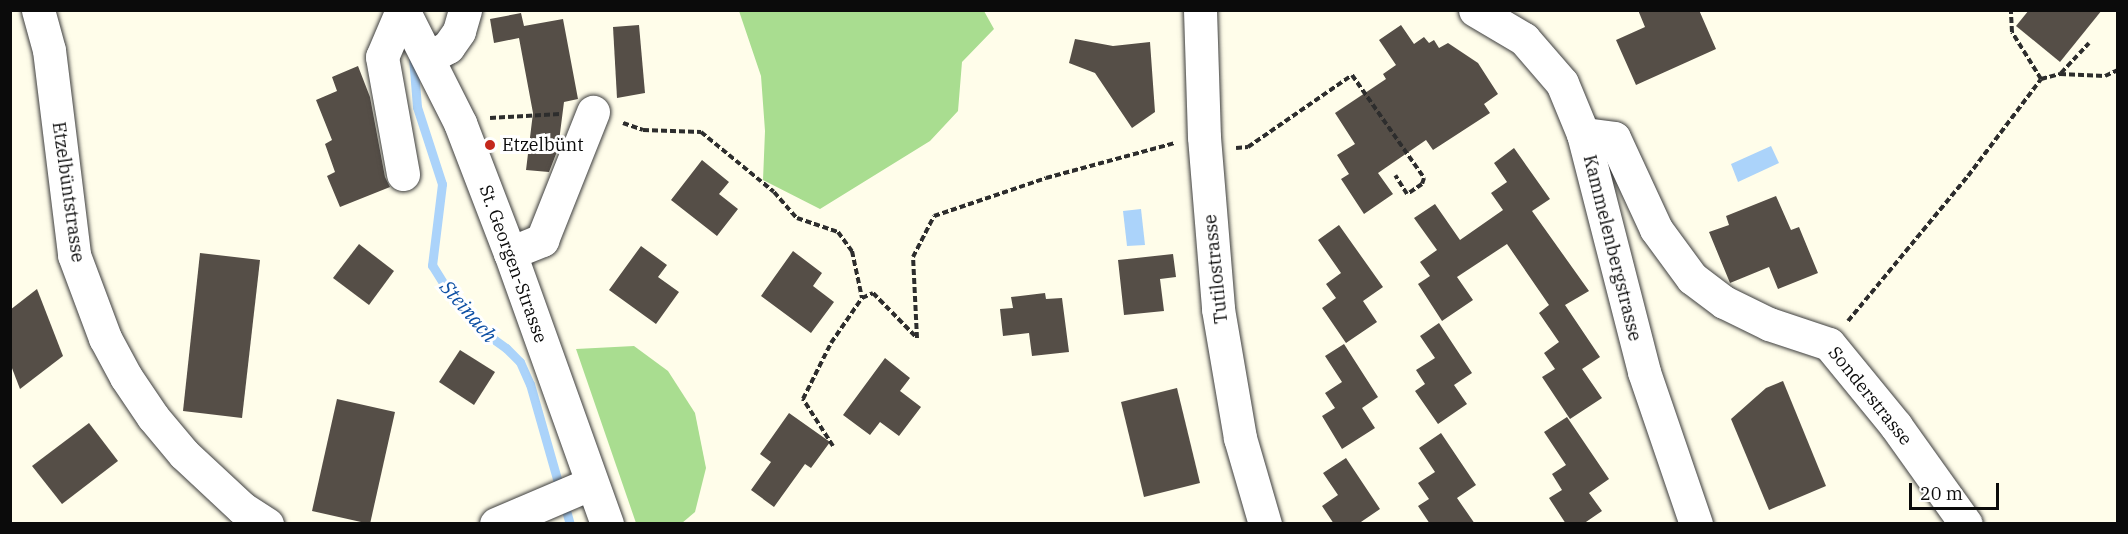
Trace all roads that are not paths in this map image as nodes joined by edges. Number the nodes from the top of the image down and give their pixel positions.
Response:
1 (38, 10) edge
2 (402, 10) edge
3 (465, 10) edge
4 (1200, 10) edge
5 (1475, 10) edge
6 (426, 56) junction
7 (593, 112) road end
8 (1583, 134) junction
9 (403, 174) dead end
10 (510, 253) junction
11 (582, 488) junction
12 (267, 524) edge
13 (496, 524) edge
14 (608, 524) edge
15 (1265, 524) edge
16 (1696, 524) edge
17 (1966, 524) edge

1 - 12 street, Etzelbüntstrasse
2 - 6 street, St. Georgen-Strasse
2 - 9 street
3 - 6 street
4 - 15 street, Tutilostrasse
5 - 8 street, Kammelenbergstrasse
6 - 10 street, St. Georgen-Strasse
7 - 10 street
8 - 16 street, Kammelenbergstrasse
8 - 17 street, Sonderstrasse
10 - 11 street, St. Georgen-Strasse
11 - 13 street
11 - 14 street, St. Georgen-Strasse

